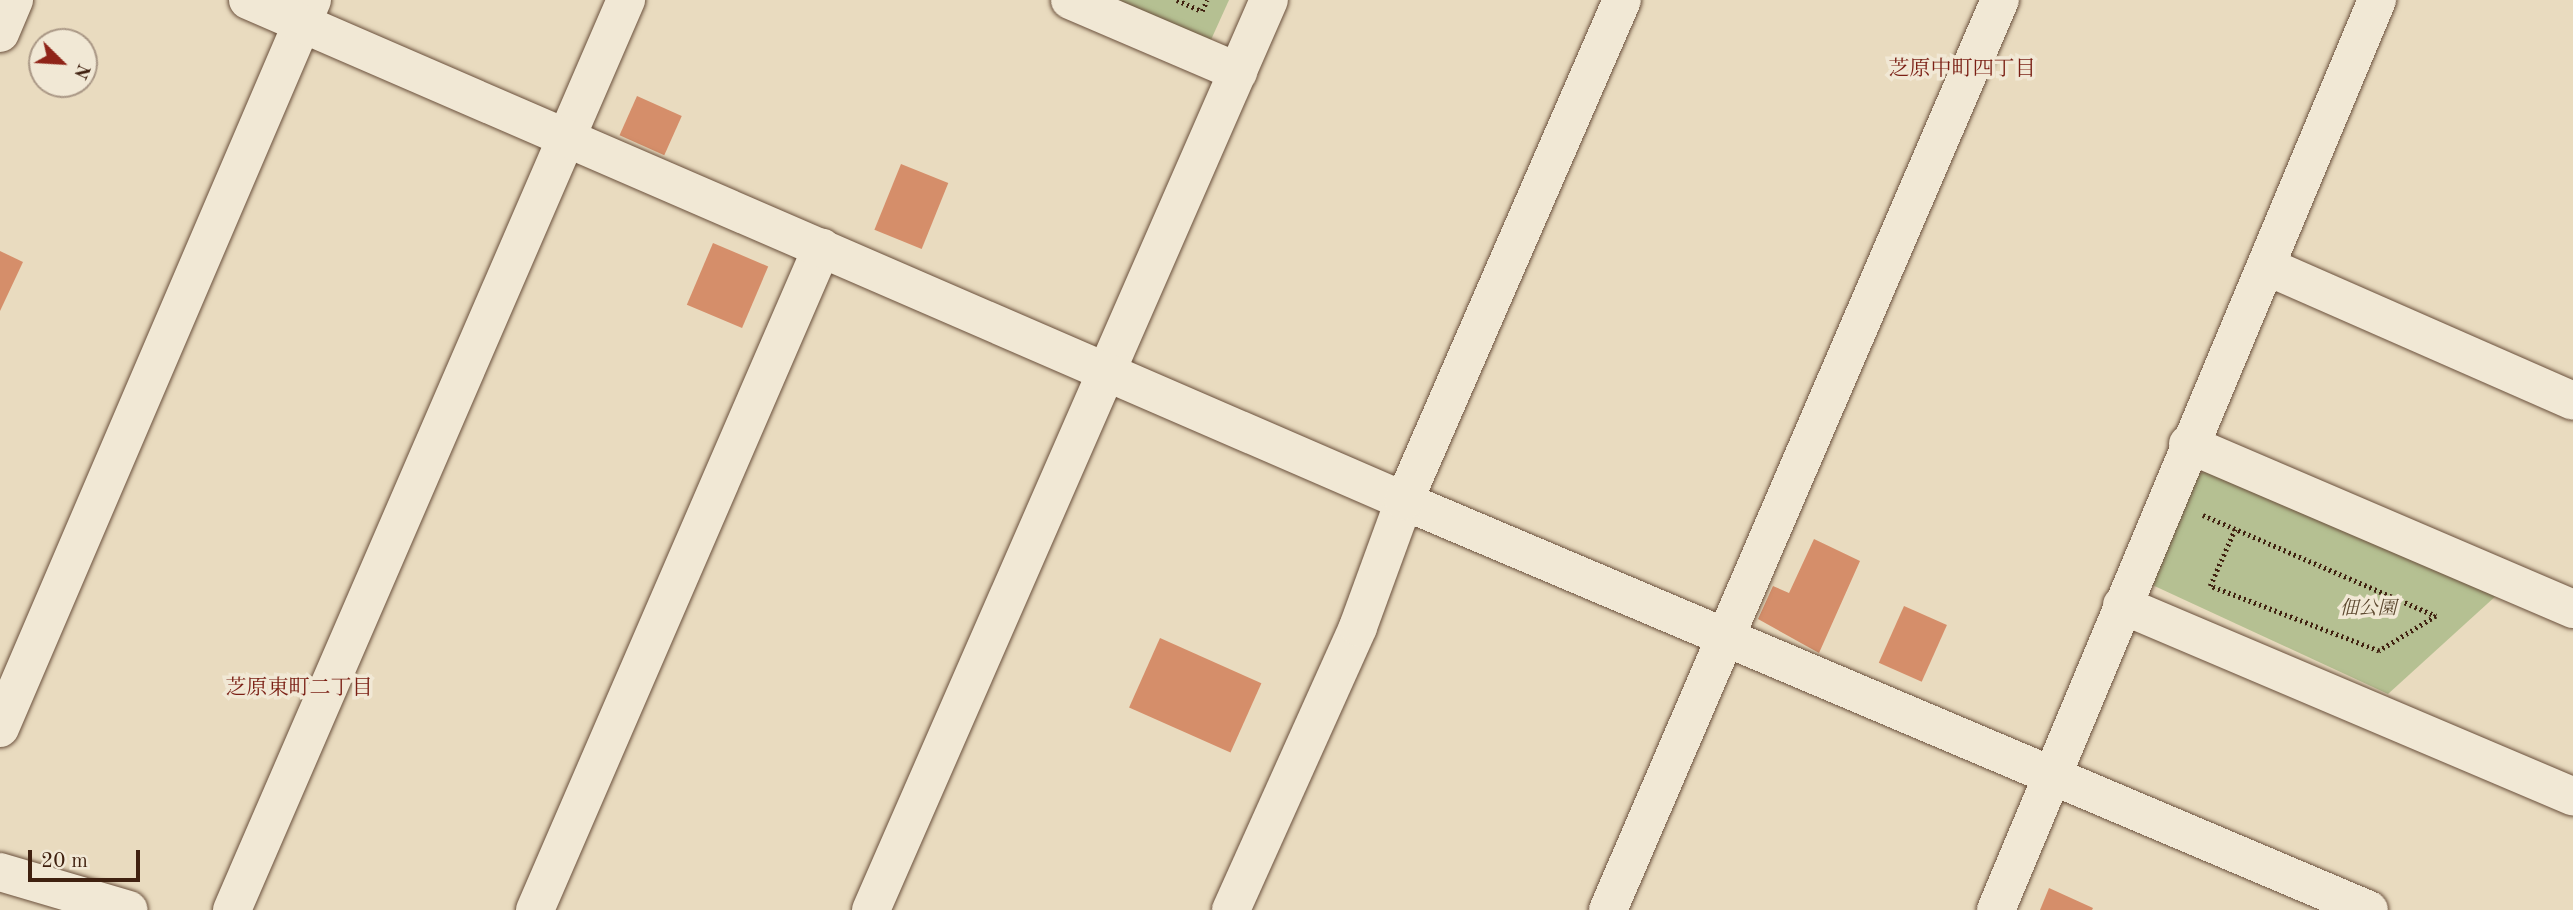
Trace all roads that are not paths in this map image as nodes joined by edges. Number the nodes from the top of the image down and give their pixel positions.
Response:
1 (14, 0) edge
2 (248, 0) edge
3 (626, 0) edge
4 (1070, 0) edge
5 (1269, 0) edge
6 (1622, 0) edge
7 (2000, 0) edge
8 (2377, 0) edge
9 (307, 12) edge
10 (0, 33) edge
11 (1238, 72) junction
12 (567, 137) junction
13 (822, 247) junction
14 (2266, 266) junction
15 (1107, 368) junction
16 (2573, 401) edge
17 (2188, 444) junction
18 (1404, 501) junction
19 (2122, 605) junction
20 (2573, 609) edge
21 (1729, 636) junction
22 (0, 728) edge
23 (2055, 776) junction
24 (2573, 796) edge
25 (0, 872) edge
26 (129, 910) edge
27 (233, 910) edge
28 (535, 910) edge
29 (871, 910) edge
30 (1231, 910) edge
31 (1608, 910) edge
32 (1996, 910) edge
33 (2369, 910) edge

1 - 10 street
2 - 9 street
3 - 12 street
4 - 11 street
5 - 11 street
6 - 18 street
7 - 21 street
8 - 14 street
9 - 12 street
9 - 22 street
11 - 15 street
12 - 13 street
12 - 27 street
13 - 15 street
13 - 28 street
14 - 16 street
14 - 17 street
15 - 18 street
15 - 29 street
17 - 19 street
17 - 20 street
18 - 21 street
18 - 30 street
19 - 23 street
19 - 24 street
21 - 23 street
21 - 31 street
23 - 32 street
23 - 33 street
25 - 26 street

